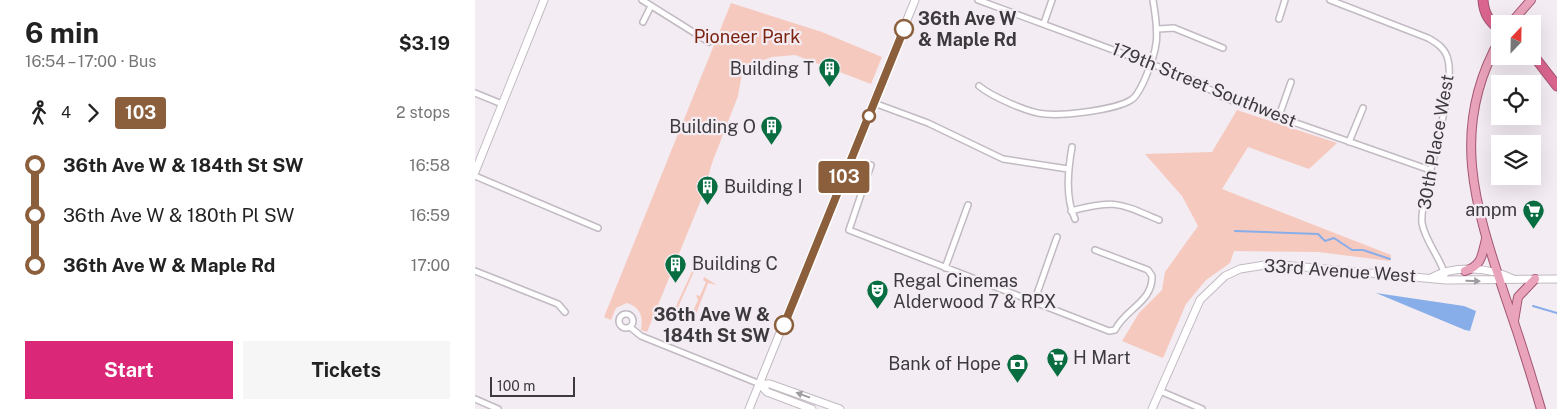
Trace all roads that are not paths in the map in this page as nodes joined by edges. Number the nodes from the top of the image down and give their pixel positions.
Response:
1 (544, 0) edge
2 (642, 0) edge
3 (915, 0) edge
4 (978, 0) edge
5 (1052, 0) edge
6 (1153, 0) edge
7 (1285, 0) edge
8 (1330, 0) edge
9 (1483, 0) edge
10 (1531, 0) edge
11 (651, 6) junction
12 (1518, 15) edge
13 (1279, 19) dead end
14 (643, 22) dead end
15 (1044, 23) junction
16 (1491, 23) edge
17 (1158, 29) junction
18 (709, 42) dead end
19 (1223, 48) dead end
20 (1491, 58) edge
21 (1151, 64) junction
22 (1541, 65) edge
23 (1291, 82) dead end
24 (979, 86) dead end
25 (1557, 86) edge
26 (475, 93) edge
27 (874, 103) junction
28 (502, 104) junction
29 (1363, 108) dead end
30 (1279, 116) junction
31 (1349, 142) junction
32 (1072, 147) dead end
33 (871, 166) dead end
34 (1068, 169) junction
35 (1430, 170) junction
36 (475, 172) edge
37 (475, 176) edge
38 (844, 179) junction
39 (863, 186) junction
40 (968, 205) dead end
41 (1071, 211) junction
42 (1075, 219) dead end
43 (1159, 220) dead end
44 (598, 228) dead end
45 (1057, 237) dead end
46 (1486, 239) junction
47 (1095, 250) dead end
48 (945, 268) junction
49 (475, 271) edge
50 (1444, 271) junction
51 (1465, 271) junction
52 (1497, 271) junction
53 (1431, 278) junction
54 (1513, 279) junction
55 (1535, 279) junction
56 (1557, 279) edge
57 (1446, 280) junction
58 (1500, 281) junction
59 (1034, 302) junction
60 (565, 312) dead end
61 (1514, 322) junction
62 (630, 327) dead end
63 (759, 384) junction
64 (1160, 391) junction
65 (475, 400) edge
66 (498, 409) edge
67 (749, 409) edge
68 (812, 409) edge
69 (840, 409) edge
70 (1153, 409) edge
71 (1203, 409) edge
72 (1541, 409) edge

1 - 28 street
2 - 11 street
3 - 27 street
4 - 15 street, 179th Street Southwest
5 - 15 street
6 - 17 street
7 - 13 street
8 - 35 street, 30th Place West
9 - 16 highway
10 - 12 main road
11 - 14 street
11 - 18 street
15 - 21 street, 179th Street Southwest
17 - 19 street
17 - 21 street
20 - 46 main road
21 - 24 street
21 - 30 street, 179th Street Southwest
22 - 25 highway
23 - 30 street
26 - 28 street
27 - 34 street
27 - 38 street
28 - 36 street
29 - 31 street
30 - 31 street, 179th Street Southwest
31 - 35 street, 179th Street Southwest
32 - 34 street
33 - 39 street
34 - 41 street
35 - 50 street, 30th Place West
37 - 44 street
38 - 39 street
38 - 63 street
39 - 48 street
40 - 48 street
41 - 42 street
41 - 43 street
45 - 59 street
46 - 51 main road
46 - 52 main road
47 - 59 street
48 - 59 street
49 - 60 street
50 - 51 street, 33rd Avenue West
50 - 53 street, 33rd Avenue West
50 - 57 street, 30th Place West
51 - 52 street, 33rd Avenue West
52 - 54 street
52 - 58 main road
53 - 57 street, 33rd Avenue West
53 - 64 street, 33rd Avenue West
54 - 55 street, 33rd Avenue West
54 - 58 street, 33rd Avenue West
55 - 56 street, 33rd Avenue West
55 - 61 main road
57 -> 58 street, 33rd Avenue West
58 - 61 main road
61 - 72 main road
62 - 63 street
63 - 67 street
63 - 68 street
69 -> 63 street
64 - 70 street, 33rd Avenue West
64 - 71 street
65 - 66 street

